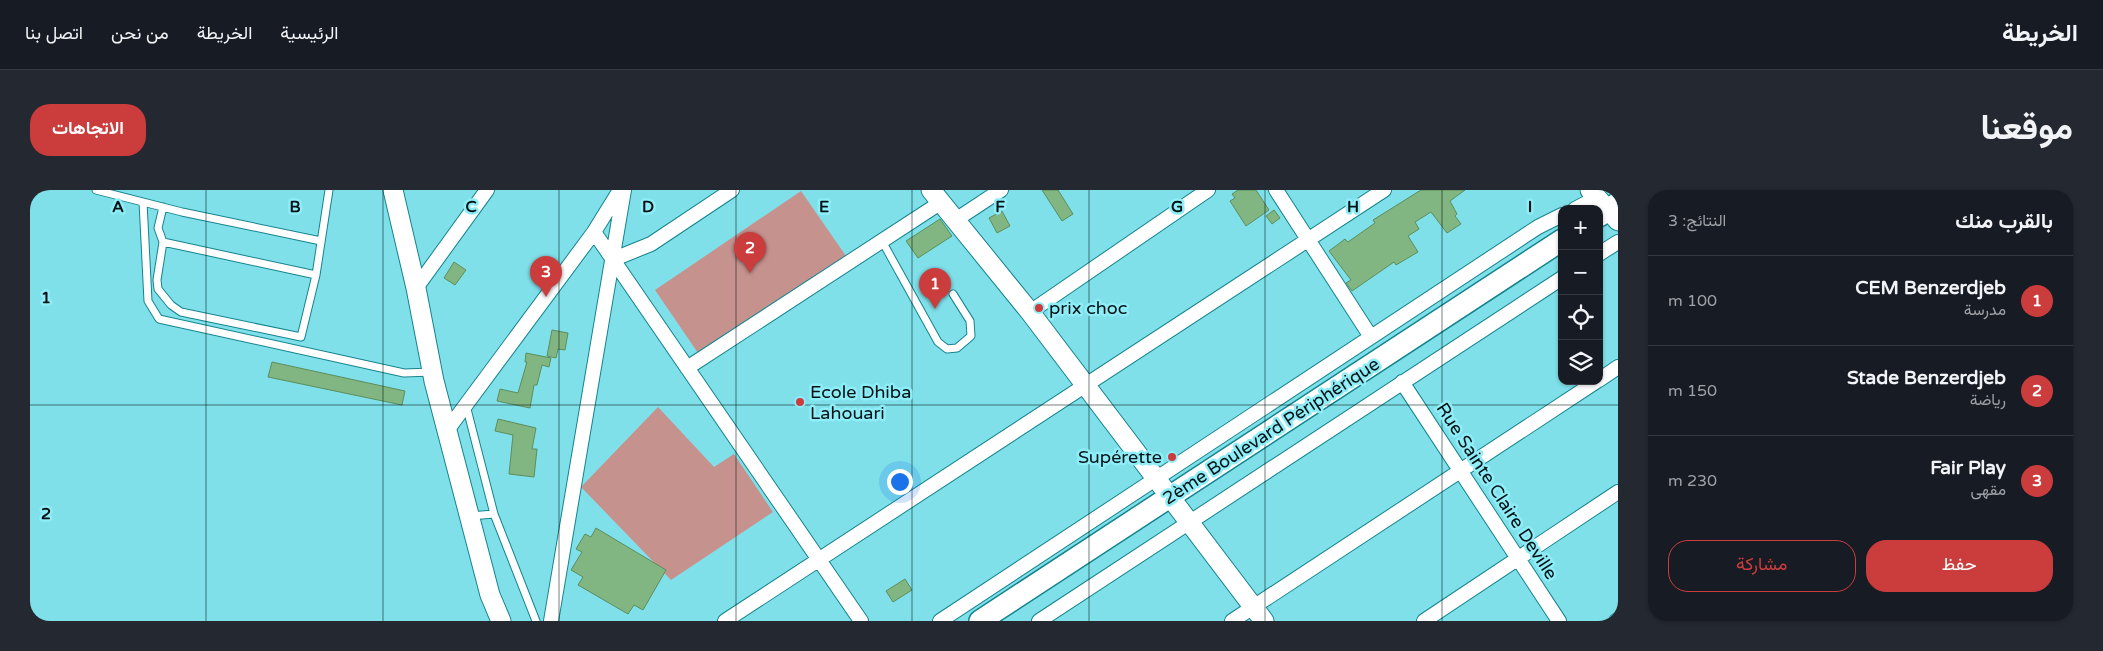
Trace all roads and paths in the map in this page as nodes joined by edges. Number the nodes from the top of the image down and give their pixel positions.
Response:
1 (96, 190) edge
2 (329, 190) edge
3 (393, 190) edge
4 (487, 190) edge
5 (620, 190) edge
6 (624, 190) edge
7 (732, 190) edge
8 (1001, 190) edge
9 (1208, 190) edge
10 (1276, 190) edge
11 (1384, 190) edge
12 (935, 196) edge
13 (143, 202) junction
14 (163, 208) junction
15 (1558, 217) edge
16 (954, 221) junction
17 (594, 232) junction
18 (321, 241) junction
19 (882, 241) junction
20 (1308, 241) junction
21 (163, 242) junction
22 (1618, 242) edge
23 (1558, 243) edge
24 (1603, 251) edge
25 (614, 259) junction
26 (1558, 259) edge
27 (316, 275) junction
28 (1558, 281) edge
29 (416, 288) junction
30 (953, 294) dead end
31 (1030, 312) junction
32 (1371, 337) junction
33 (1618, 367) edge
34 (687, 368) junction
35 (432, 372) junction
36 (1603, 378) edge
37 (1402, 382) junction
38 (1085, 385) junction
39 (1592, 385) edge
40 (466, 405) junction
41 (448, 429) junction
42 (1462, 471) junction
43 (1156, 478) junction
44 (1618, 492) edge
45 (1179, 508) junction
46 (494, 514) junction
47 (470, 516) junction
48 (1520, 559) junction
49 (820, 561) junction
50 (1259, 614) edge
51 (501, 621) edge
52 (536, 621) edge
53 (551, 621) edge
54 (726, 621) edge
55 (861, 621) edge
56 (940, 621) edge
57 (980, 621) edge
58 (1002, 621) edge
59 (1039, 621) edge
60 (1232, 621) edge
61 (1424, 621) edge
62 (1559, 621) edge

1 - 13 lane
2 - 18 lane
3 - 29 street
4 - 29 street
5 - 17 street
6 - 25 street
7 - 25 street
8 - 16 street
9 - 31 street
10 - 20 street
11 - 20 street
12 - 16 street
12 - 19 street
13 - 14 lane
13 - 35 lane
14 - 18 lane
14 - 21 lane
15 - 32 street
16 - 31 street
17 - 25 street
17 - 40 street
18 - 27 lane
19 - 30 lane
19 - 34 street
20 - 32 street
20 - 38 street
21 - 27 lane
21 - 27 lane
22 - 24 street
23 - 45 main road, 2ème Boulevard Périphérique
25 - 34 street
25 - 53 street
26 - 45 main road, 2ème Boulevard Périphérique
28 - 37 street
29 - 35 street
31 - 38 street
32 - 43 street
33 - 36 street
34 - 49 street
35 - 41 street
37 - 42 street, Rue Sainte Claire Deville
37 - 45 street
38 - 43 street
38 - 49 street
39 - 42 street
40 - 41 street
40 - 46 lane
41 - 47 street
42 - 48 street, Rue Sainte Claire Deville
42 - 50 street
43 - 45 street
43 - 56 street
44 - 48 street
45 - 50 street
45 - 57 main road, 2ème Boulevard Périphérique
45 - 58 main road, 2ème Boulevard Périphérique
45 - 59 street
46 - 47 lane
46 - 52 lane
47 - 51 street
48 - 61 street
48 - 62 street, Rue Sainte Claire Deville
49 - 54 street
49 - 55 street
50 - 60 street

